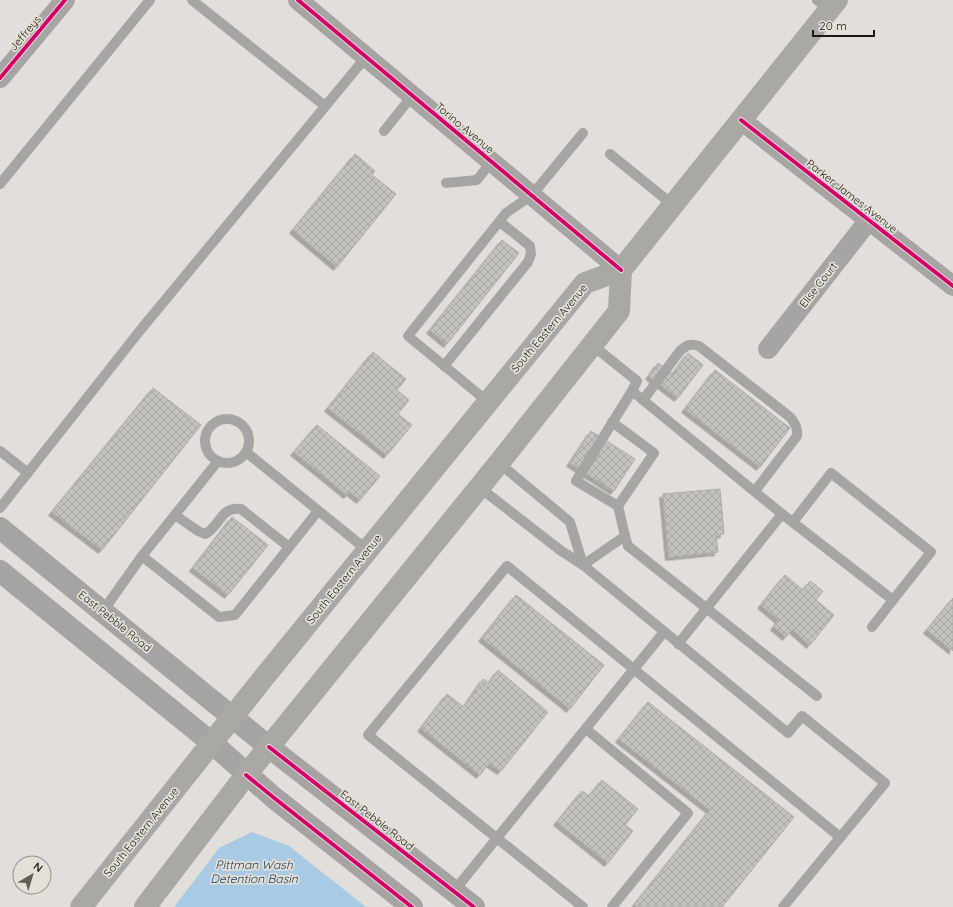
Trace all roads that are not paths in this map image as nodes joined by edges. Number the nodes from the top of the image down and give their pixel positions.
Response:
1 (65, 0) edge
2 (150, 0) edge
3 (192, 0) edge
4 (298, 0) edge
5 (828, 3) edge
6 (366, 57) junction
7 (0, 78) edge
8 (412, 96) junction
9 (325, 106) junction
10 (741, 120) junction
11 (384, 131) dead end
12 (583, 133) dead end
13 (610, 154) dead end
14 (491, 162) junction
15 (446, 183) dead end
16 (0, 184) edge
17 (532, 196) junction
18 (673, 205) junction
19 (869, 220) junction
20 (500, 222) junction
21 (621, 270) junction
22 (953, 286) edge
23 (591, 344) junction
24 (768, 349) dead end
25 (444, 366) junction
26 (632, 390) junction
27 (643, 400) junction
28 (488, 402) junction
29 (612, 422) junction
30 (0, 451) edge
31 (246, 452) junction
32 (218, 461) junction
33 (500, 463) junction
34 (28, 473) junction
35 (479, 487) junction
36 (754, 491) junction
37 (618, 506) junction
38 (0, 508) edge
39 (318, 511) junction
40 (782, 514) junction
41 (175, 515) junction
42 (793, 522) junction
43 (0, 528) edge
44 (625, 536) junction
45 (289, 547) junction
46 (367, 550) junction
47 (142, 556) junction
48 (583, 565) junction
49 (0, 571) edge
50 (893, 600) junction
51 (706, 608) junction
52 (103, 611) junction
53 (872, 626) dead end
54 (664, 632) junction
55 (678, 644) junction
56 (634, 668) junction
57 (817, 696) dead end
58 (232, 717) junction
59 (586, 729) junction
60 (212, 743) junction
61 (269, 747) junction
62 (246, 775) junction
63 (840, 837) junction
64 (497, 838) junction
65 (454, 891) junction
66 (81, 907) edge
67 (145, 907) edge
68 (412, 907) edge
69 (474, 907) edge
70 (583, 907) edge
71 (612, 907) edge
72 (783, 907) edge

1 - 7 street, Jeffreys
2 - 16 lane
3 - 9 lane
4 - 6 street, Torino Avenue
5 - 10 main road
6 - 8 street, Torino Avenue
6 - 9 lane
8 - 11 lane
8 - 14 street, Torino Avenue
9 - 34 lane
10 - 18 main road
10 - 19 street, Parker James Avenue
12 - 17 lane
13 - 18 lane
14 - 15 lane
14 - 17 street, Torino Avenue
17 - 20 lane
17 - 21 street, Torino Avenue
18 - 21 main road
19 - 22 street, Parker James Avenue
19 - 24 street, Elise Court
20 - 25 lane
20 - 25 lane
21 - 23 main road
21 - 28 main road, South Eastern Avenue
23 - 26 lane
23 - 33 main road
25 - 28 lane
26 - 27 lane
26 - 29 lane
27 - 36 lane
27 - 36 lane
28 - 46 main road, South Eastern Avenue
29 - 37 lane
29 - 37 lane
30 - 34 lane
31 - 32 lane
31 - 32 lane
31 - 39 lane
32 - 41 lane
33 - 35 main road
33 - 48 lane
34 - 38 lane
35 - 48 lane
35 - 61 main road
36 - 40 lane
37 - 44 lane
39 - 45 lane
39 - 46 lane
40 - 42 lane
40 - 51 lane
41 - 45 lane
41 - 47 lane
42 - 50 lane
42 - 50 lane
43 - 52 main road, East Pebble Road
44 - 48 lane
44 - 51 lane
45 - 47 lane
46 - 58 main road, South Eastern Avenue
47 - 52 lane
48 - 54 lane
49 - 60 main road
50 - 53 lane
51 - 55 lane
51 - 57 lane
52 - 58 main road, East Pebble Road
54 - 55 lane
54 - 56 lane
55 - 63 lane
56 - 59 lane
56 - 63 lane
56 - 64 lane
58 - 60 main road, South Eastern Avenue
58 - 61 main road, East Pebble Road
59 - 64 lane
59 - 71 lane
60 - 62 main road
60 - 66 main road, South Eastern Avenue
61 - 62 main road
61 - 65 main road, East Pebble Road
62 - 67 main road
62 - 68 main road
63 - 72 lane
64 - 65 lane
64 - 70 lane
65 - 69 main road, East Pebble Road

